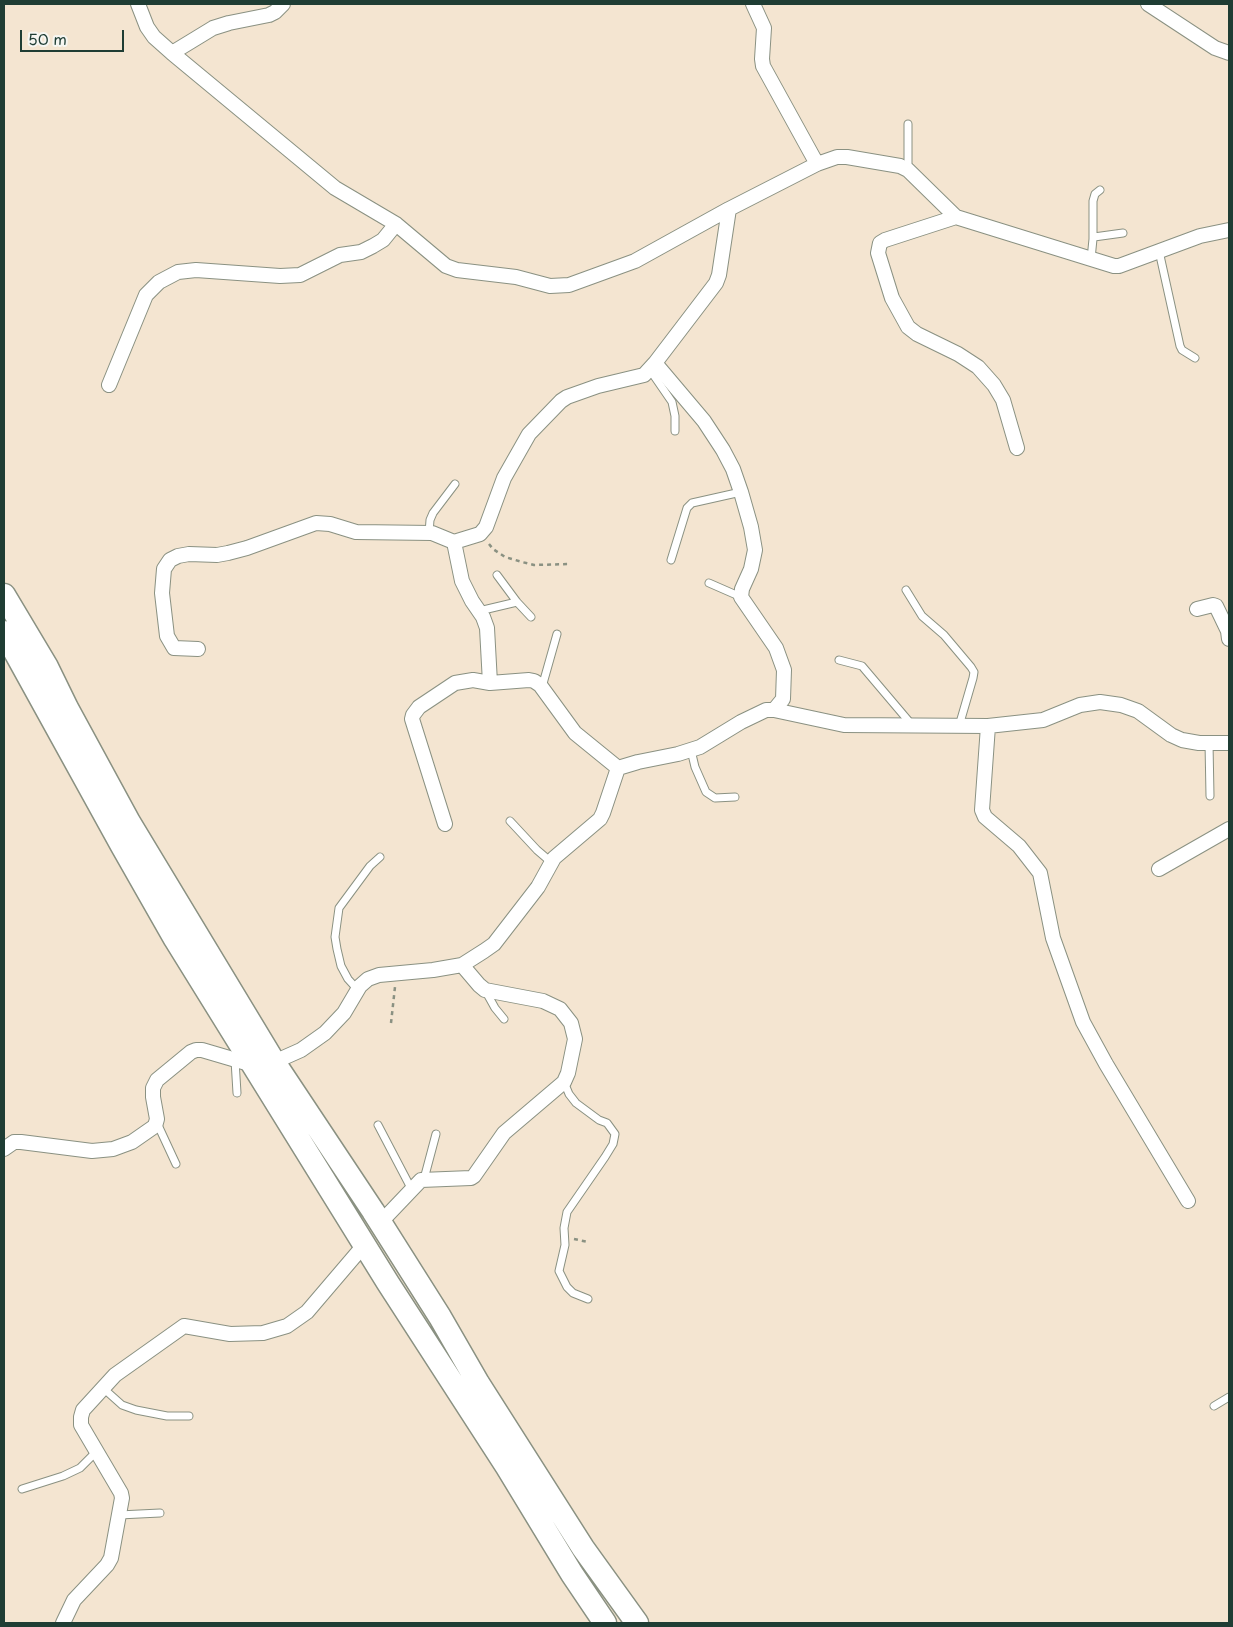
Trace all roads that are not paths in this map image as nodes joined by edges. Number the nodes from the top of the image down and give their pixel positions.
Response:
1 (138, 4) edge
2 (283, 4) edge
3 (753, 4) edge
4 (1148, 4) edge
5 (172, 53) junction
6 (1229, 53) edge
7 (908, 124) dead end
8 (816, 164) junction
9 (908, 170) junction
10 (1100, 190) dead end
11 (729, 209) junction
12 (956, 217) junction
13 (396, 224) junction
14 (1229, 230) edge
15 (1123, 233) dead end
16 (1093, 239) junction
17 (1160, 251) junction
18 (1091, 259) junction
19 (1194, 358) dead end
20 (652, 367) junction
21 (109, 385) dead end
22 (675, 431) dead end
23 (1017, 448) dead end
24 (454, 484) dead end
25 (741, 492) junction
26 (429, 533) junction
27 (454, 542) junction
28 (670, 560) dead end
29 (497, 575) dead end
30 (709, 583) dead end
31 (906, 590) dead end
32 (4, 595) edge
33 (742, 597) junction
34 (517, 602) junction
35 (1197, 609) dead end
36 (479, 612) junction
37 (531, 617) dead end
38 (4, 632) edge
39 (557, 634) dead end
40 (1229, 639) edge
41 (198, 649) dead end
42 (839, 660) dead end
43 (490, 683) junction
44 (542, 688) junction
45 (774, 710) junction
46 (912, 725) junction
47 (960, 726) junction
48 (988, 726) junction
49 (1209, 743) junction
50 (1229, 743) edge
51 (691, 750) junction
52 (618, 768) junction
53 (1210, 796) dead end
54 (735, 797) dead end
55 (510, 821) dead end
56 (445, 824) dead end
57 (1229, 829) edge
58 (380, 857) dead end
59 (551, 862) junction
60 (1159, 869) dead end
61 (462, 965) junction
62 (358, 990) junction
63 (485, 990) junction
64 (504, 1019) dead end
65 (254, 1062) junction
66 (564, 1082) junction
67 (237, 1094) dead end
68 (157, 1122) junction
69 (378, 1125) dead end
70 (436, 1134) dead end
71 (4, 1149) edge
72 (176, 1164) dead end
73 (424, 1179) junction
74 (412, 1190) junction
75 (1188, 1201) dead end
76 (380, 1223) junction
77 (365, 1244) junction
78 (588, 1299) dead end
79 (103, 1388) junction
80 (1229, 1397) edge
81 (1214, 1406) dead end
82 (189, 1416) dead end
83 (97, 1451) junction
84 (22, 1489) dead end
85 (160, 1513) dead end
86 (119, 1514) junction
87 (62, 1623) edge
88 (605, 1623) edge
89 (637, 1623) edge

1 - 5 street
2 - 5 street
3 - 8 street
4 - 6 street
5 - 13 street
7 - 9 lane
8 - 9 street
8 - 11 street
9 - 12 street
10 - 16 lane
11 - 13 street
11 - 20 street
12 - 18 street
12 - 23 street
13 - 21 street
14 - 17 street
15 - 16 lane
16 - 18 lane
17 - 18 street
17 - 19 lane
20 - 22 lane
20 - 25 street
20 - 27 street
24 - 26 lane
25 - 28 lane
25 - 33 street
26 - 27 street
26 - 41 street
27 - 36 street
29 - 34 lane
30 - 33 lane
31 - 47 lane
32 - 65 highway
33 - 45 street
34 - 36 lane
34 - 37 lane
35 - 40 street
36 - 43 street
38 - 65 highway
39 - 44 lane
42 - 46 lane
43 - 44 street
43 - 56 street
44 - 52 street
45 - 46 street
45 - 51 street
46 - 47 street
47 - 48 street
48 - 49 street
48 - 75 street
49 - 50 street
49 - 53 lane
51 - 52 street
51 - 54 lane
52 - 59 street
55 - 59 lane
57 - 60 street
58 - 62 lane
59 - 61 street
61 - 62 street
61 - 63 street
62 - 65 street
63 - 64 lane
63 - 66 street
65 - 67 lane
65 - 68 street
65 - 76 highway
65 - 77 highway
66 - 73 street
66 - 78 lane
68 - 71 street
68 - 72 lane
69 - 74 lane
70 - 73 lane
73 - 74 street
74 - 76 street
76 - 89 highway
77 - 79 street
77 - 88 highway
79 - 82 lane
79 - 83 street
80 - 81 lane
83 - 84 lane
83 - 86 street
85 - 86 lane
86 - 87 street

